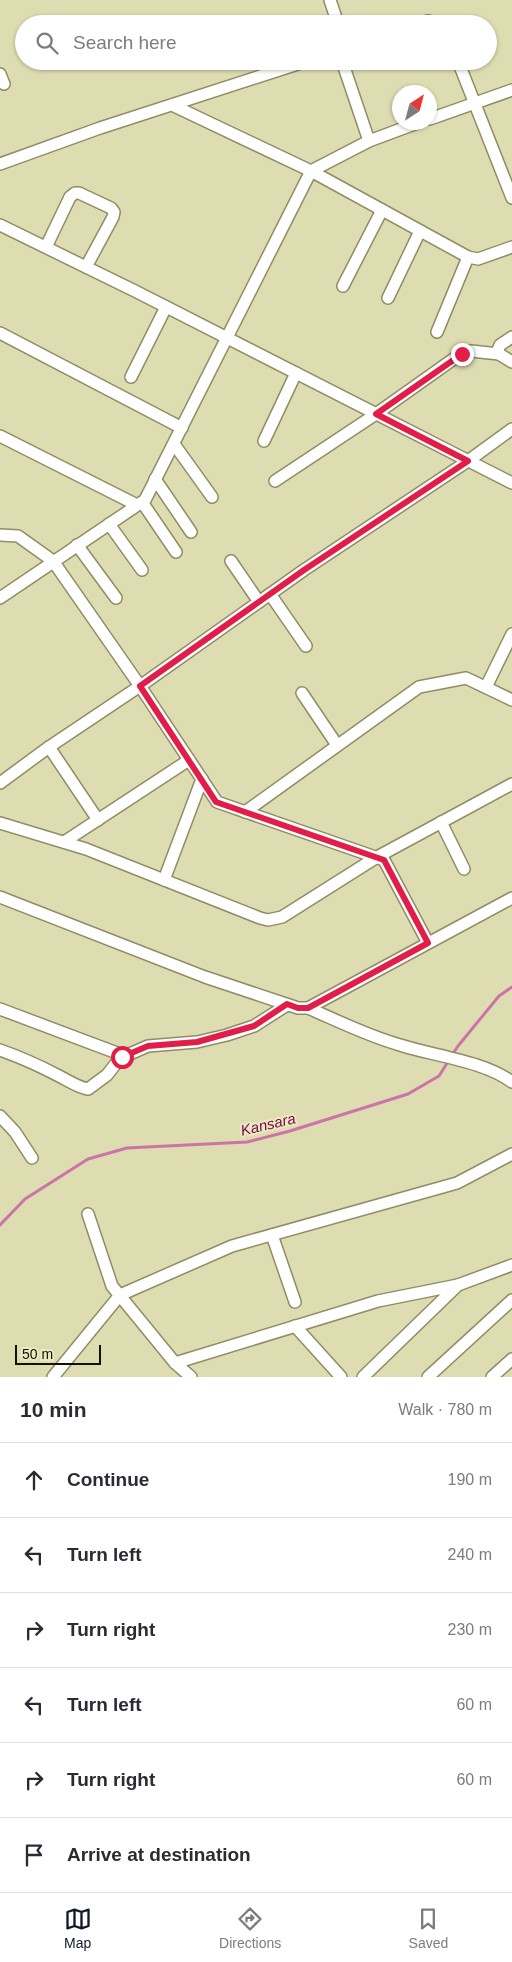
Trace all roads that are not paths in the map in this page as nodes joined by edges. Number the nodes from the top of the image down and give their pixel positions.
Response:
1 (330, 0) edge
2 (335, 15) edge
3 (279, 70) edge
4 (345, 70) edge
5 (461, 70) edge
6 (512, 90) edge
7 (474, 103) junction
8 (172, 105) junction
9 (437, 116) edge
10 (399, 130) edge
11 (369, 141) junction
12 (0, 164) edge
13 (311, 171) junction
14 (510, 185) edge
15 (512, 198) edge
16 (382, 210) junction
17 (0, 225) edge
18 (420, 231) junction
19 (46, 247) junction
20 (512, 247) edge
21 (468, 257) junction
22 (86, 267) junction
23 (344, 286) dead end
24 (388, 298) dead end
25 (166, 306) junction
26 (437, 332) dead end
27 (0, 333) edge
28 (228, 338) junction
29 (512, 338) edge
30 (499, 354) junction
31 (512, 362) edge
32 (296, 373) junction
33 (131, 377) dead end
34 (376, 414) junction
35 (182, 428) junction
36 (512, 429) edge
37 (0, 436) edge
38 (264, 441) dead end
39 (174, 444) junction
40 (468, 461) junction
41 (156, 479) junction
42 (275, 480) dead end
43 (512, 483) edge
44 (212, 497) dead end
45 (139, 504) junction
46 (109, 524) junction
47 (191, 532) dead end
48 (0, 535) edge
49 (77, 546) junction
50 (176, 552) dead end
51 (53, 561) junction
52 (230, 561) dead end
53 (142, 570) dead end
54 (270, 594) junction
55 (0, 598) edge
56 (116, 598) dead end
57 (259, 602) junction
58 (512, 634) edge
59 (306, 646) dead end
60 (140, 686) junction
61 (486, 687) junction
62 (302, 693) dead end
63 (512, 700) edge
64 (338, 745) junction
65 (49, 747) junction
66 (189, 760) junction
67 (202, 780) junction
68 (0, 783) edge
69 (512, 784) edge
70 (245, 812) junction
71 (98, 820) junction
72 (441, 822) junction
73 (0, 823) edge
74 (64, 842) junction
75 (377, 857) junction
76 (464, 869) dead end
77 (164, 880) junction
78 (0, 897) edge
79 (512, 898) edge
80 (428, 943) junction
81 (287, 1004) junction
82 (308, 1008) junction
83 (0, 1009) edge
84 (0, 1050) edge
85 (125, 1056) junction
86 (512, 1082) edge
87 (0, 1116) edge
88 (512, 1154) edge
89 (32, 1158) dead end
90 (88, 1214) dead end
91 (272, 1235) junction
92 (512, 1265) edge
93 (458, 1285) junction
94 (120, 1295) junction
95 (512, 1300) edge
96 (295, 1302) dead end
97 (295, 1326) junction
98 (511, 1362) edge
99 (176, 1369) edge
100 (53, 1377) edge
101 (191, 1377) edge
102 (341, 1377) edge
103 (363, 1377) edge
104 (428, 1377) edge
105 (492, 1377) edge

1 - 2 street
3 - 8 street
4 - 11 street
5 - 7 street
6 - 7 street
7 - 9 street
7 - 14 street
8 - 12 street
8 - 13 street
10 - 11 street
11 - 13 street
13 - 16 street
13 - 28 street
14 - 15 street
16 - 18 street
16 - 23 street
17 - 19 street
18 - 21 street
18 - 24 street
19 - 22 street
19 - 22 street
20 - 21 street
21 - 26 street
22 - 25 street
25 - 28 street
25 - 33 street
27 - 35 street
28 - 32 street
28 - 35 street
29 - 30 street
30 - 31 street
30 - 34 street
32 - 34 street
32 - 38 street
34 - 40 street
34 - 42 street
35 - 39 street
36 - 40 street
37 - 45 street
39 - 41 street
39 - 44 street
40 - 43 street
40 - 54 street
41 - 45 street
41 - 47 street
45 - 46 street
45 - 50 street
46 - 49 street
46 - 53 street
48 - 51 street
49 - 51 street
49 - 56 street
51 - 55 street
51 - 60 street
52 - 57 street
54 - 57 street
54 - 59 street
57 - 60 street
58 - 61 street
60 - 65 street
60 - 66 street
61 - 63 street
61 - 64 street
62 - 64 street
64 - 70 street
65 - 68 street
65 - 71 street
66 - 67 street
66 - 71 street
67 - 70 street
67 - 77 street
69 - 72 street
70 - 75 street
71 - 74 street
72 - 75 street
72 - 76 street
73 - 74 street
74 - 77 street
75 - 77 street
75 - 80 street
78 - 81 street
79 - 80 street
80 - 82 street
81 - 82 street
81 - 85 street
82 - 86 street
83 - 85 street
84 - 85 street
87 - 89 street
88 - 91 street
90 - 94 street
91 - 94 street
91 - 96 street
92 - 93 street
93 - 97 street
93 - 103 street
94 - 99 street
94 - 100 street
95 - 104 street
97 - 99 street
97 - 102 street
98 - 105 street
99 - 101 street

